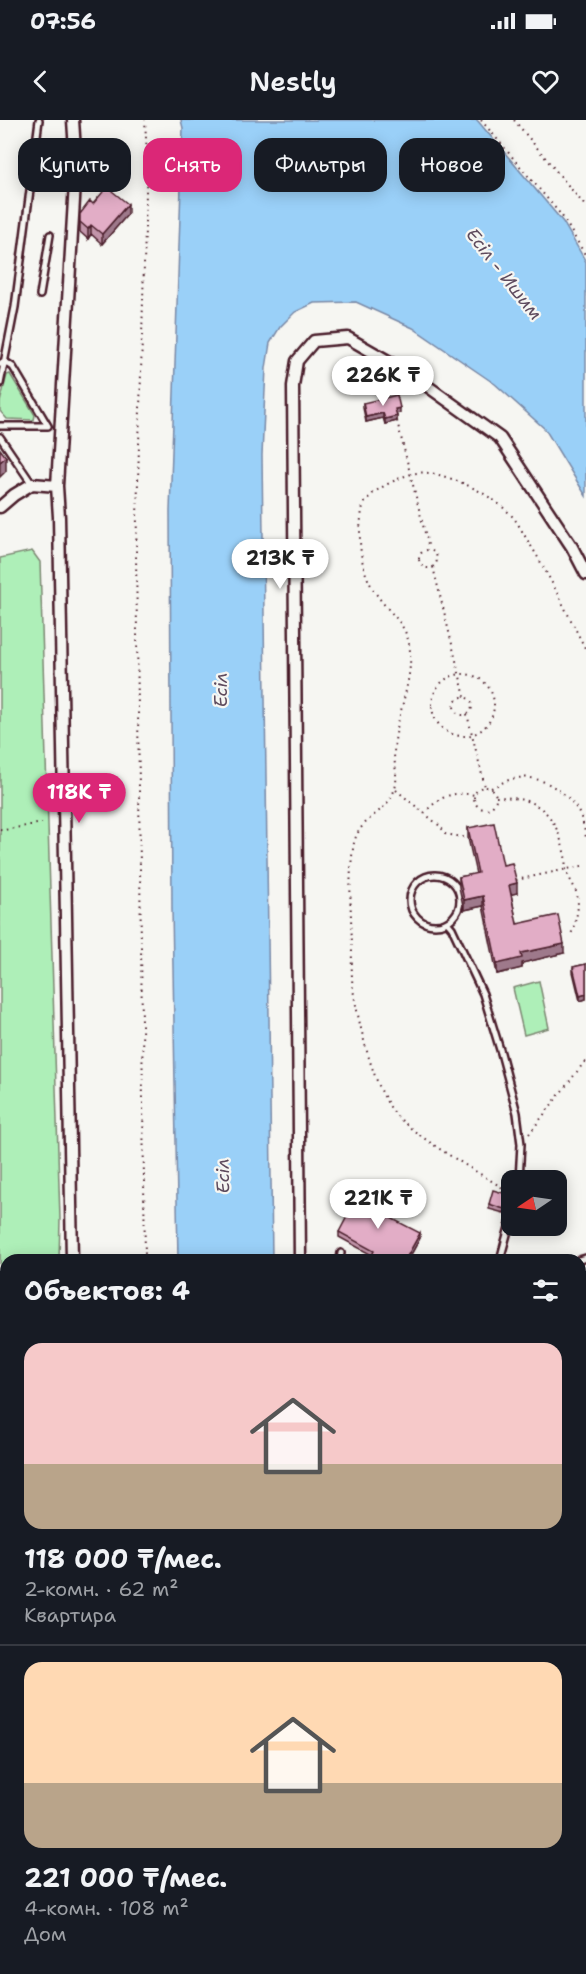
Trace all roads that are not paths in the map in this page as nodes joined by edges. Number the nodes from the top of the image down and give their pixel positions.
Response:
1 (39, 120) edge
2 (73, 120) edge
3 (50, 235) dead end
4 (40, 295) dead end
5 (0, 338) edge
6 (8, 343) junction
7 (2, 363) edge
8 (0, 384) edge
9 (0, 426) edge
10 (0, 437) edge
11 (32, 483) junction
12 (57, 486) junction
13 (0, 507) edge
14 (586, 574) edge
15 (447, 922) junction
16 (520, 1170) edge
17 (507, 1236) edge
18 (72, 1254) edge
19 (300, 1254) edge
20 (502, 1254) edge

1 - 6 lane
2 - 12 street
3 - 4 lane
5 - 6 lane
6 - 7 lane
7 - 8 lane
7 - 9 lane
10 - 11 lane
11 - 12 street
11 - 13 street
12 - 18 street
14 - 19 street
15 - 15 lane
15 - 16 lane
17 - 20 lane

